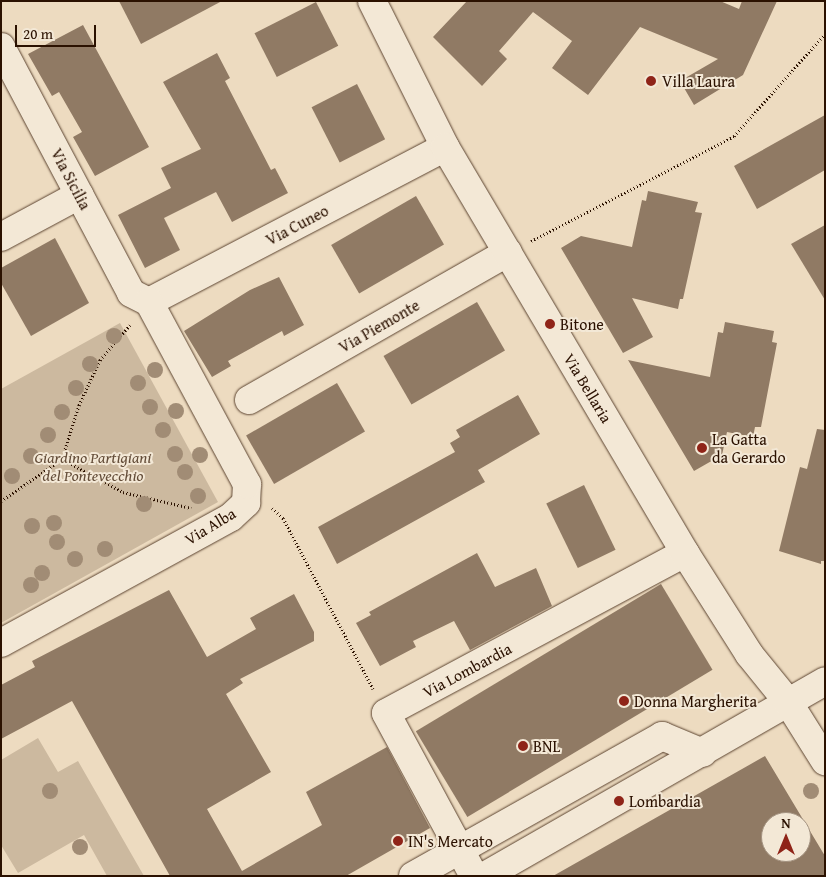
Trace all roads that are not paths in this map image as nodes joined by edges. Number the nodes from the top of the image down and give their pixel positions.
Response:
1 (372, 1) edge
2 (1, 47) edge
3 (445, 147) junction
4 (79, 195) junction
5 (1, 237) edge
6 (508, 252) junction
7 (149, 302) junction
8 (250, 400) dead end
9 (685, 553) junction
10 (1, 643) edge
11 (825, 681) edge
12 (788, 702) junction
13 (703, 753) junction
14 (825, 761) edge
15 (461, 849) junction
16 (413, 876) edge
17 (474, 876) edge
18 (485, 876) edge

1 - 3 street, Via Bellaria
2 - 4 street, Via Sicilia
3 - 6 street, Via Bellaria
3 - 7 street, Via Cuneo
4 - 5 street
4 - 7 street, Via Sicilia
6 - 8 street, Via Piemonte
6 - 9 street, Via Bellaria
7 - 10 street, Via Alba
9 - 12 street, Via Bellaria
9 - 15 street, Via Lombardia
11 - 12 street
12 - 13 street
12 - 14 street, Via Bellaria
13 - 15 street
13 - 18 street
15 - 16 street
15 - 17 street

